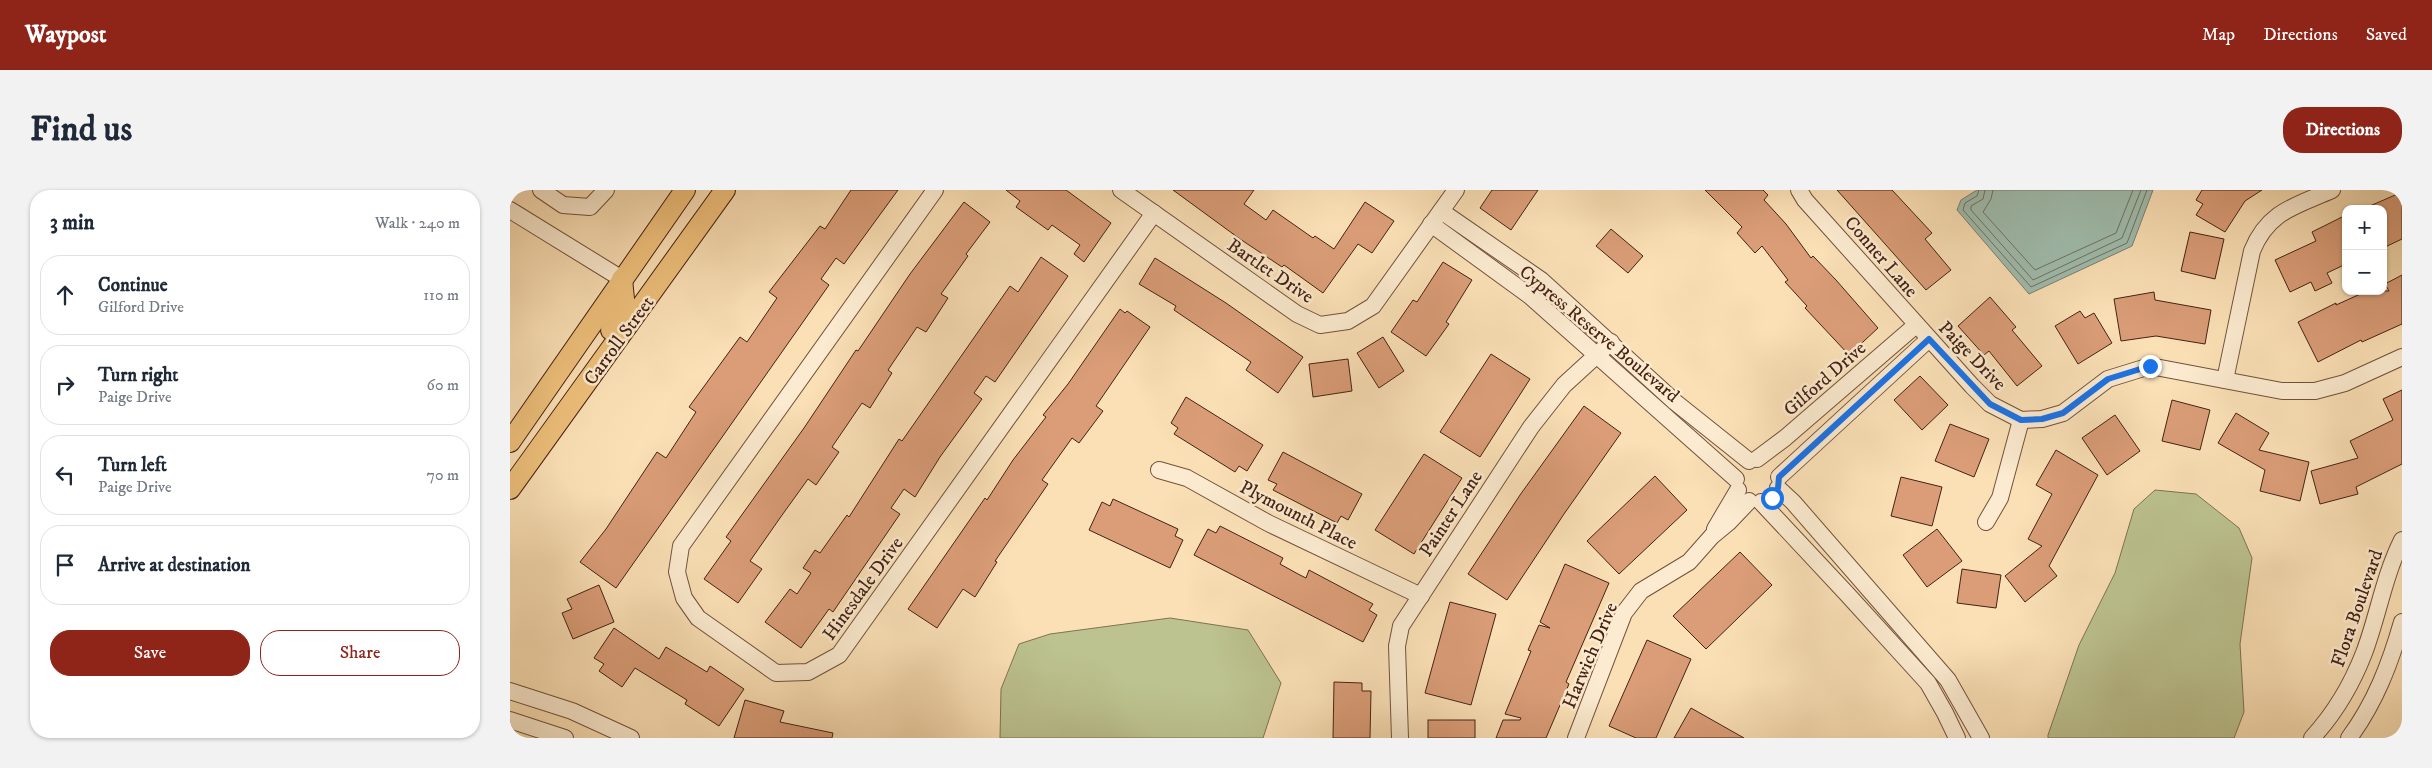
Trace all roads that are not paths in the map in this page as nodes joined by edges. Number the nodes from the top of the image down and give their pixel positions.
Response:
1 (541, 190) edge
2 (606, 190) edge
3 (685, 190) edge
4 (725, 190) edge
5 (935, 190) edge
6 (1121, 190) edge
7 (1456, 190) edge
8 (1800, 190) edge
9 (2332, 190) edge
10 (510, 210) edge
11 (1154, 213) junction
12 (1436, 218) junction
13 (622, 279) junction
14 (1916, 325) junction
15 (1929, 339) junction
16 (1611, 342) junction
17 (1597, 354) junction
18 (2402, 357) edge
19 (2225, 380) junction
20 (2021, 420) junction
21 (510, 442) edge
22 (1753, 460) junction
23 (1159, 470) dead end
24 (1779, 483) junction
25 (514, 484) edge
26 (1746, 493) junction
27 (1986, 522) dead end
28 (2402, 540) edge
29 (1421, 596) junction
30 (1896, 621) junction
31 (2402, 622) edge
32 (1881, 632) junction
33 (510, 691) edge
34 (510, 720) edge
35 (565, 738) edge
36 (631, 738) edge
37 (1400, 738) edge
38 (1576, 738) edge
39 (1957, 738) edge
40 (1981, 738) edge
41 (2312, 738) edge
42 (2349, 738) edge

1 - 2 street
3 - 13 main road, Carroll Street
4 - 25 main road, Carroll Street
5 - 11 street, Hinesdale Drive
6 - 11 street, Bartlet Drive
7 - 12 street, Bartlet Drive
8 - 14 street, Conner Lane
9 - 19 street
10 - 13 street
11 - 12 street, Bartlet Drive
12 - 16 street, Cypress Reserve Boulevard
12 - 17 street, Cypress Reserve Boulevard
13 - 21 main road, Carroll Street
13 - 25 main road
14 - 15 street, Paige Drive
14 - 22 street, Gilford Drive
15 - 20 street, Paige Drive
15 - 24 street
16 - 17 street, Painter Lane
16 - 22 street, Cypress Reserve Boulevard
17 - 26 street, Cypress Reserve Boulevard
17 - 29 street, Painter Lane
18 - 19 street
19 - 20 street
20 - 27 street
22 - 24 street
22 - 26 street
23 - 29 street, Plymounth Place
24 - 26 street
24 - 30 street
26 - 32 street, Cypress Reserve Boulevard
26 - 38 street, Harwich Drive
28 - 41 street, Flora Boulevard
29 - 37 street, Painter Lane
30 - 32 street
30 - 40 street
31 - 42 street
32 - 39 street, Cypress Reserve Boulevard
33 - 36 street
34 - 35 street

